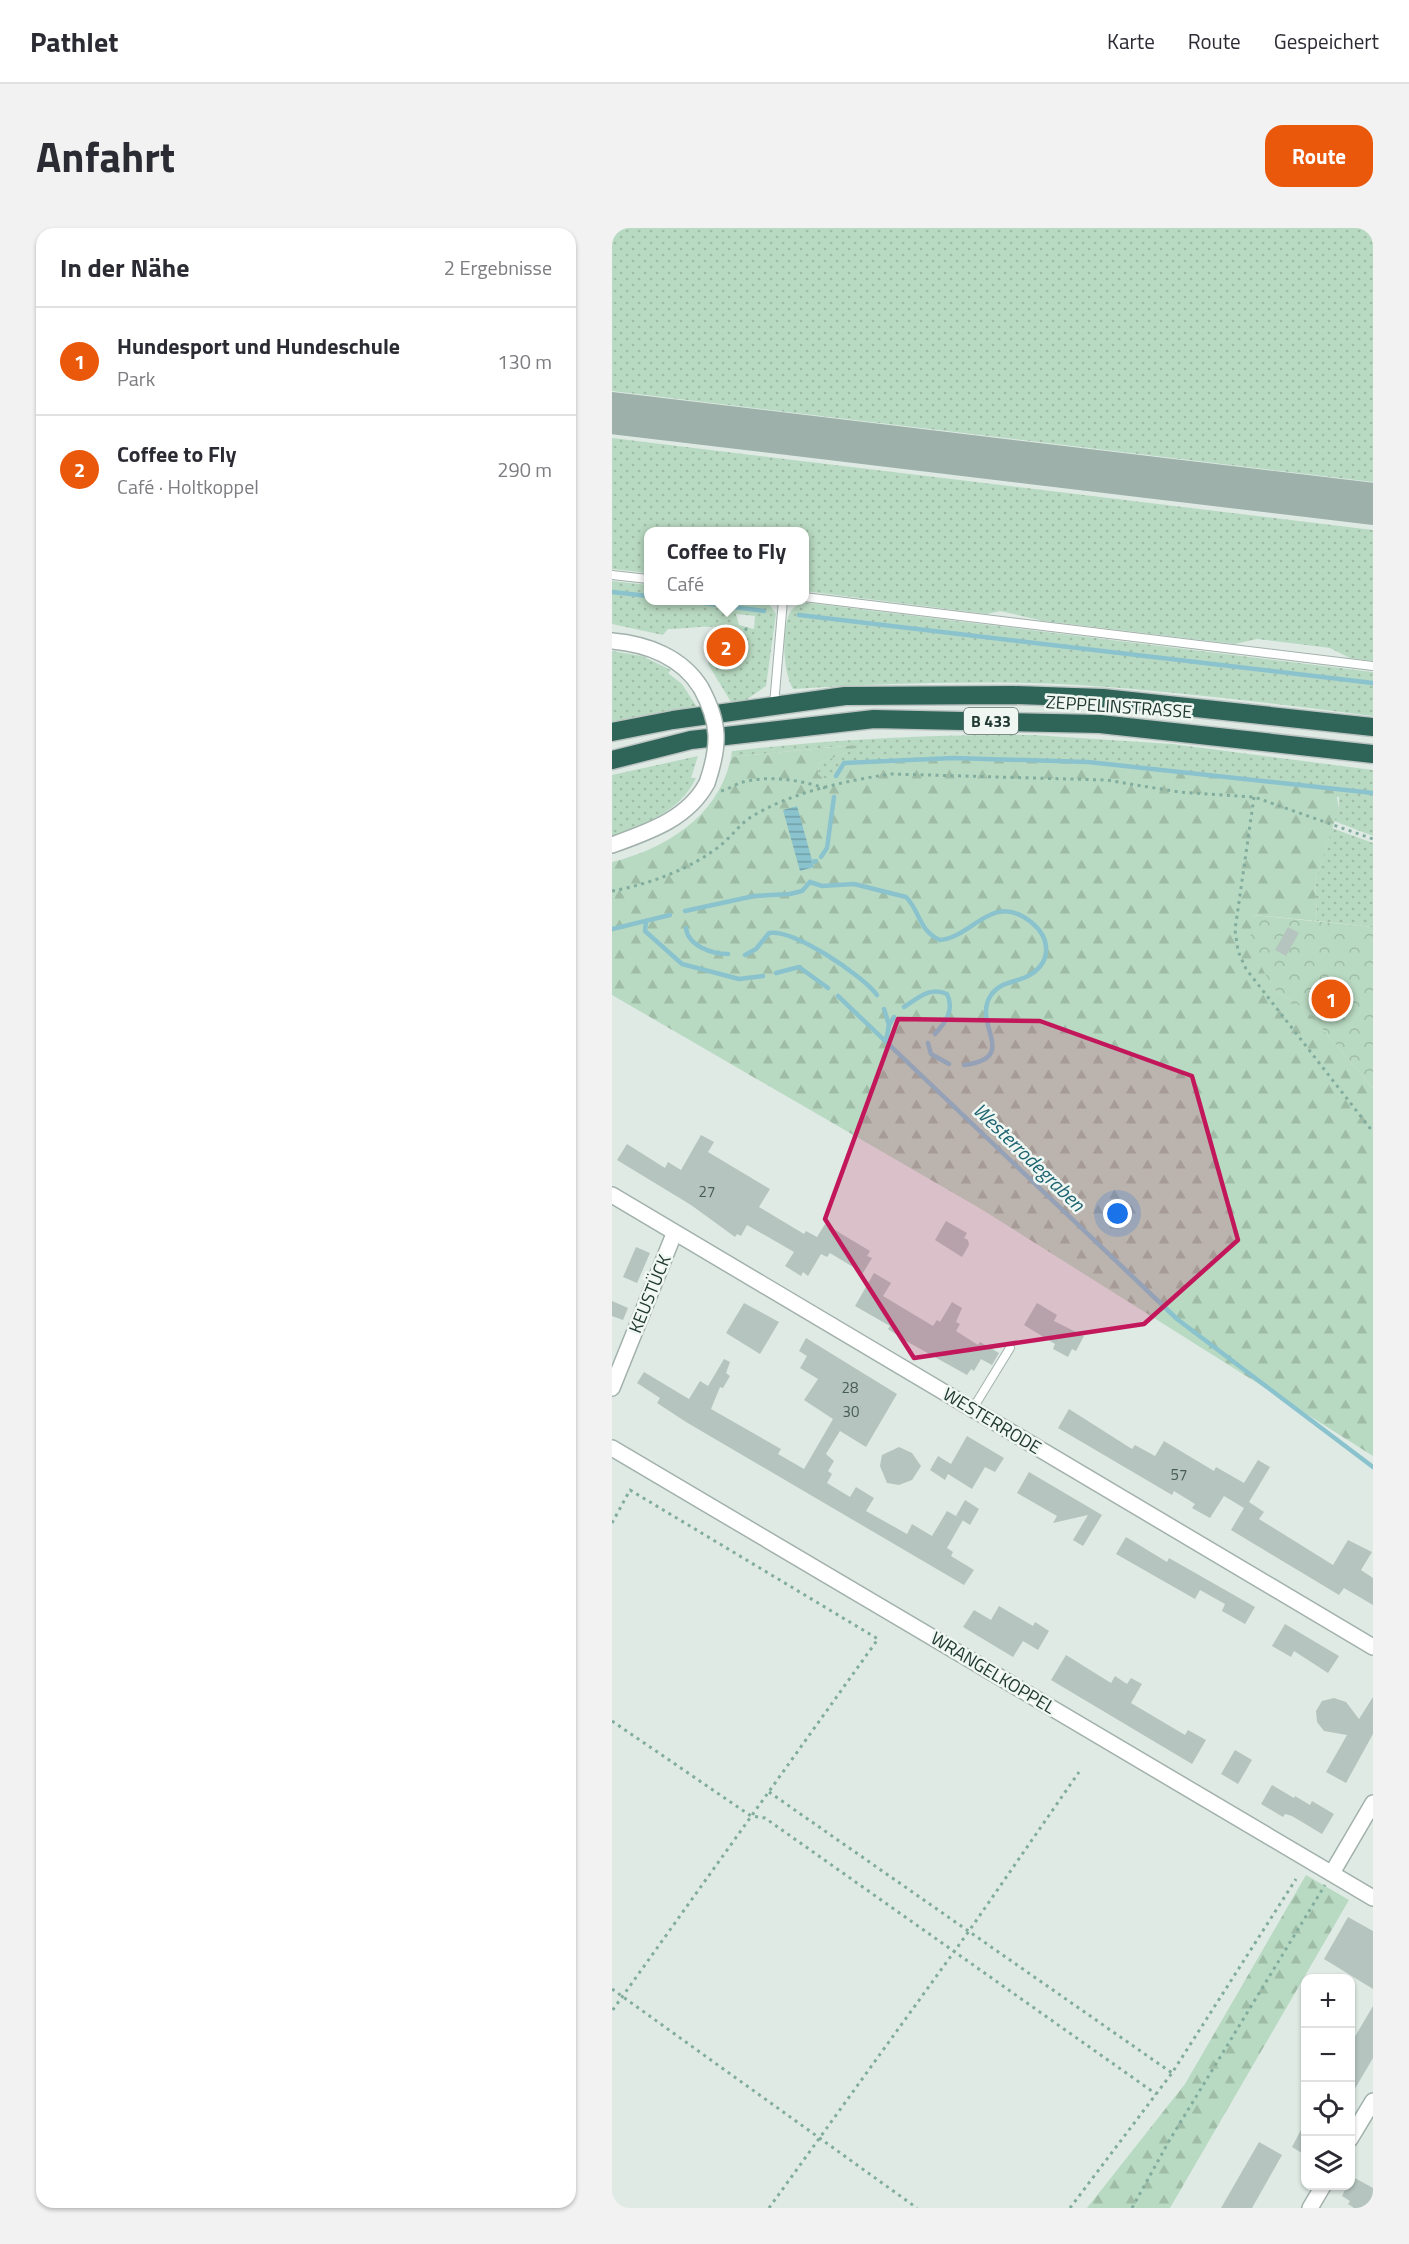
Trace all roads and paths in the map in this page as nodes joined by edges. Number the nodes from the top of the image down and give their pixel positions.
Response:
1 (612, 575) edge
2 (644, 579) edge
3 (809, 598) edge
4 (783, 605) edge
5 (750, 626) dead end
6 (739, 634) dead end
7 (612, 641) edge
8 (1373, 666) edge
9 (774, 706) junction
10 (1373, 727) edge
11 (612, 732) edge
12 (1373, 754) edge
13 (612, 760) edge
14 (825, 788) junction
15 (727, 789) dead end
16 (1254, 798) junction
17 (1373, 839) edge
18 (612, 845) edge
19 (612, 891) edge
20 (1373, 1132) edge
21 (612, 1195) edge
22 (674, 1234) junction
23 (1010, 1348) dead end
24 (612, 1388) edge
25 (972, 1410) junction
26 (612, 1448) edge
27 (612, 1523) edge
28 (1373, 1647) edge
29 (612, 1721) edge
30 (1078, 1772) dead end
31 (769, 1792) junction
32 (1372, 1806) edge
33 (751, 1816) junction
34 (1332, 1873) junction
35 (1296, 1879) dead end
36 (1373, 1898) edge
37 (969, 1931) junction
38 (954, 1951) junction
39 (612, 1989) edge
40 (622, 1996) junction
41 (612, 2011) edge
42 (1172, 2073) junction
43 (1156, 2094) junction
44 (1373, 2101) edge
45 (1352, 2136) edge
46 (818, 2139) junction
47 (1321, 2190) edge
48 (1312, 2205) edge
49 (769, 2208) edge
50 (917, 2208) edge
51 (1071, 2208) edge
52 (1132, 2208) edge
53 (1296, 2208) edge

1 - 2 lane
3 - 8 lane
4 - 9 lane
5 - 6 path
7 - 18 street, bridge
9 - 10 highway, ZEPPELINSTRASSE / B 433
9 - 11 highway, ZEPPELINSTRASSE / B 433
12 - 13 highway, ZEPPELINSTRASSE / B 433
14 - 15 path
14 - 16 path
14 - 19 path
16 - 17 path
16 - 20 path
21 - 22 street, WESTERRODE
22 - 24 street, KEUSTÜCK
22 - 25 street, WESTERRODE
23 - 25 lane
25 - 28 street, WESTERRODE
26 - 34 street, WRANGELKOPPEL
27 - 31 path
29 - 33 path
30 - 37 path
31 - 33 path
31 - 37 path
32 - 34 street
33 - 38 path
33 - 40 path
34 - 36 street, WRANGELKOPPEL
34 - 52 path
35 - 42 path
37 - 38 path
37 - 42 path
38 - 43 path
38 - 46 path
39 - 40 path
40 - 41 path
40 - 46 path
42 - 43 path
43 - 51 path
44 - 45 street
46 - 49 path
46 - 50 path
47 - 48 street
48 - 53 street

